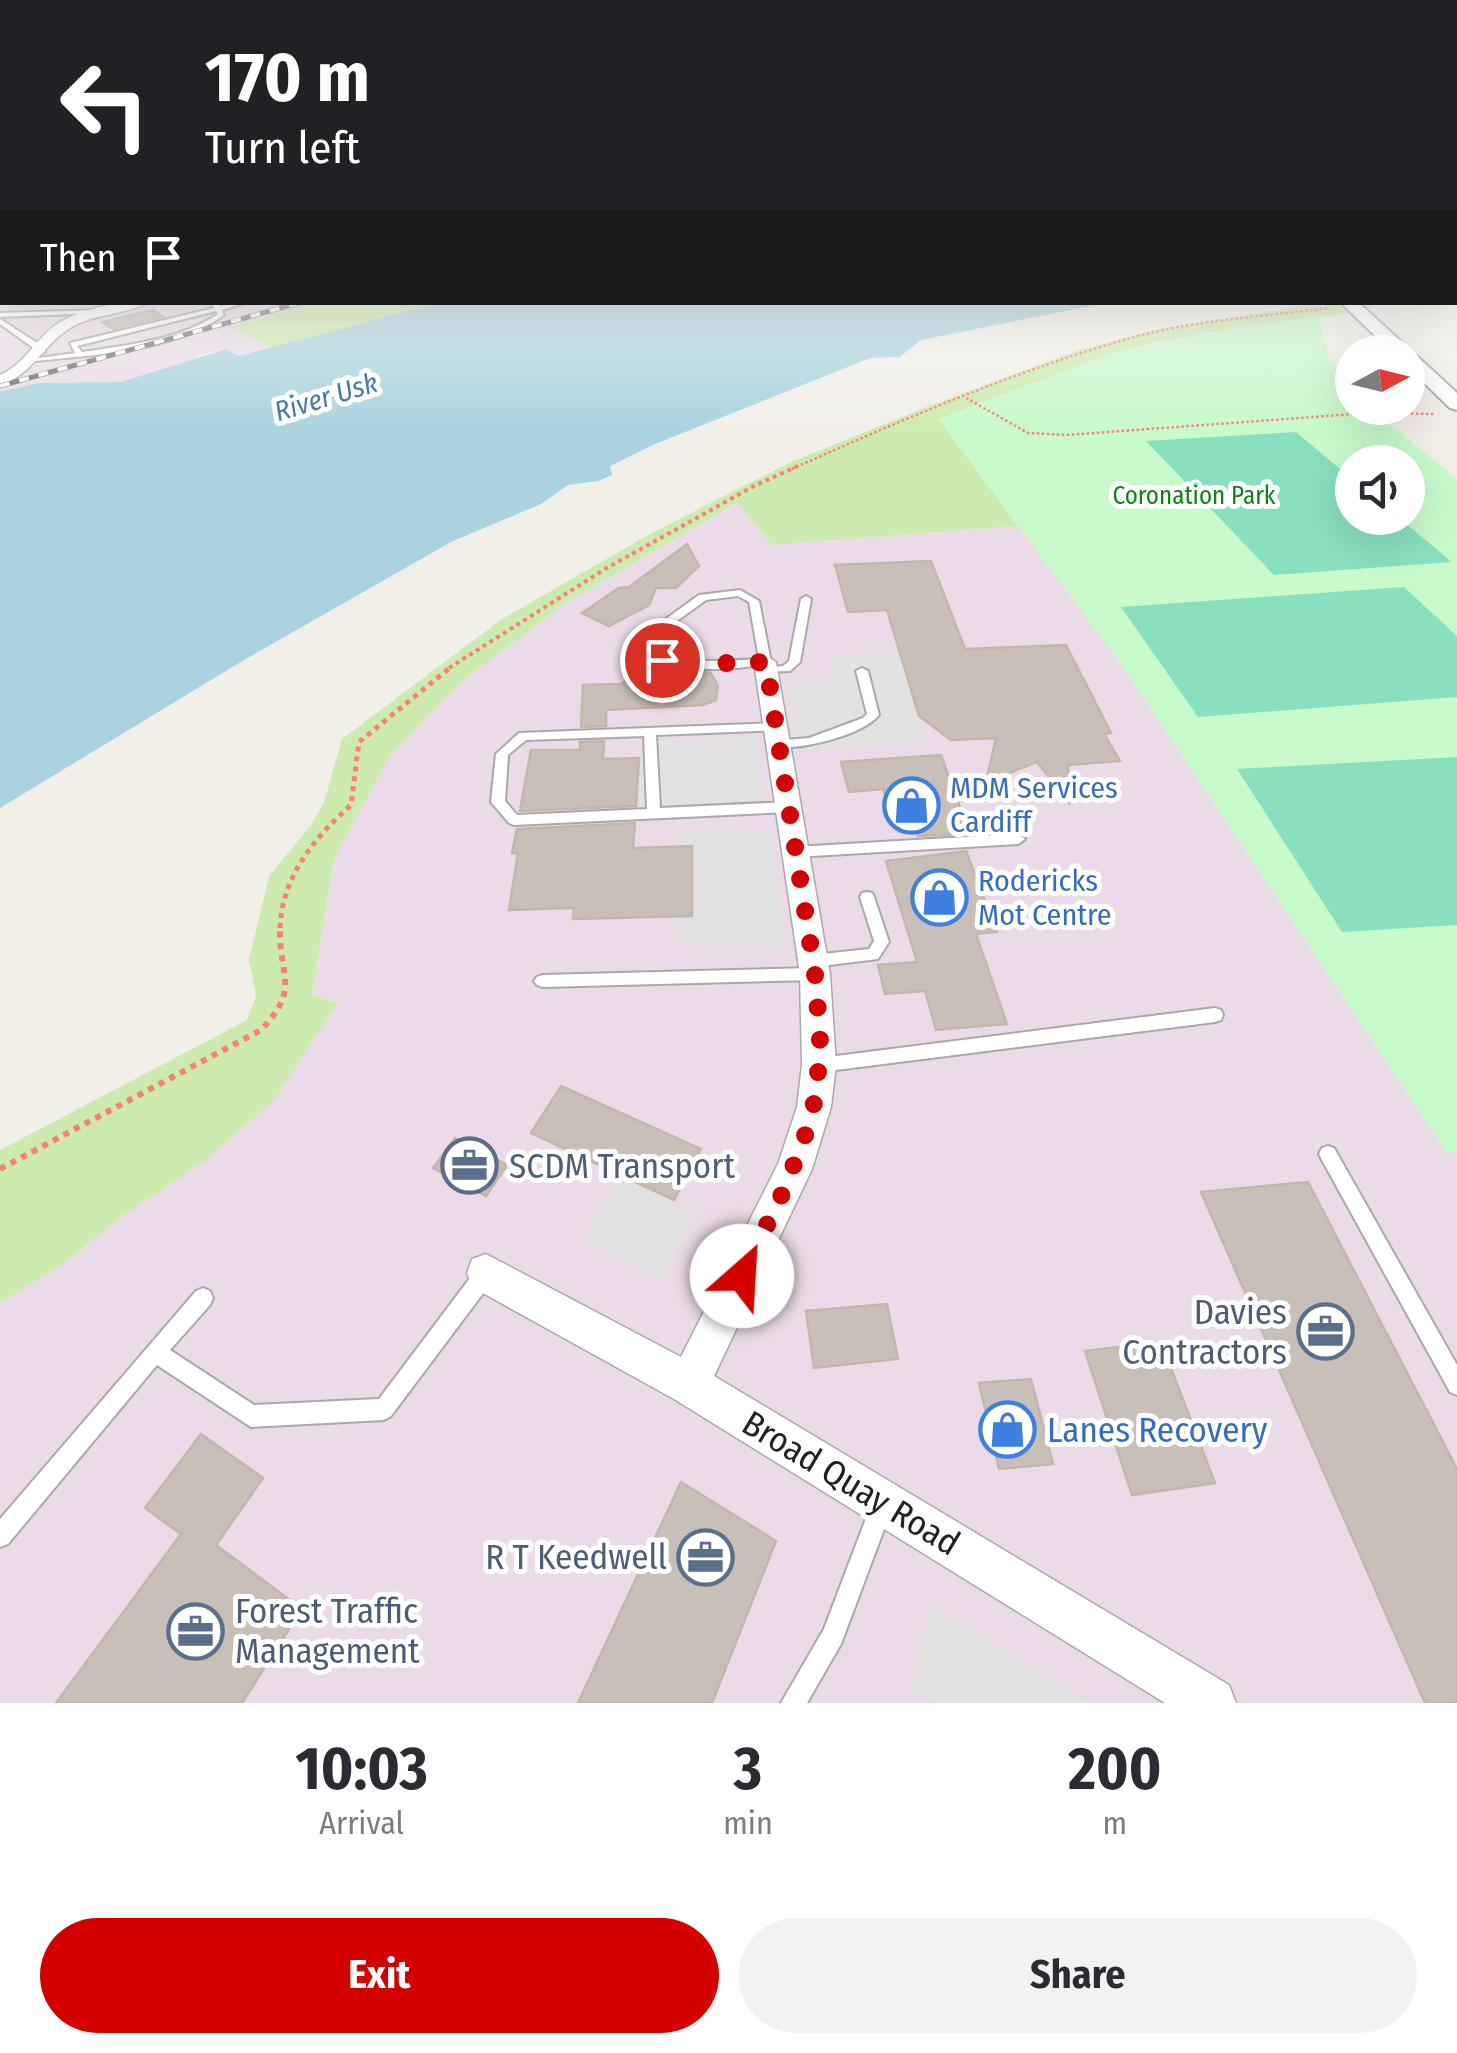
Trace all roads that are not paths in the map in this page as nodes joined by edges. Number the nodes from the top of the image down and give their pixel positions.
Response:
1 (131, 305) edge
2 (216, 305) edge
3 (1352, 306) edge
4 (106, 311) junction
5 (0, 318) edge
6 (1383, 335) edge
7 (38, 354) junction
8 (81, 354) junction
9 (0, 380) edge
10 (1425, 381) edge
11 (1448, 410) edge
12 (806, 599) dead end
13 (766, 666) junction
14 (862, 671) dead end
15 (650, 732) junction
16 (777, 736) junction
17 (788, 807) junction
18 (654, 815) junction
19 (1018, 839) dead end
20 (796, 852) junction
21 (867, 897) dead end
22 (814, 968) junction
23 (542, 981) dead end
24 (1215, 1015) dead end
25 (819, 1065) junction
26 (1328, 1154) dead end
27 (486, 1273) joint
28 (203, 1298) dead end
29 (155, 1352) junction
30 (689, 1384) junction
31 (1457, 1385) edge
32 (883, 1503) junction
33 (0, 1536) edge
34 (794, 1703) edge
35 (1211, 1703) edge

1 - 4 street
2 - 8 lane
2 - 8 lane
3 - 6 street
4 - 5 lane
4 - 7 street
5 - 7 lane
7 - 8 lane
7 - 9 street
10 - 11 street
12 - 13 lane
13 - 13 lane
13 - 16 street
14 - 16 lane
15 - 16 lane
15 - 18 lane
15 - 18 lane
16 - 17 street
17 - 18 lane
17 - 20 street
19 - 20 lane
20 - 22 street
21 - 22 lane
22 - 23 lane
22 - 25 street
24 - 25 lane
25 - 30 street
26 - 31 lane
27 - 29 lane
27 - 30 street, Broad Quay Road
28 - 29 lane
29 - 33 lane
30 - 32 street, Broad Quay Road
32 - 34 lane
32 - 35 street, Broad Quay Road

